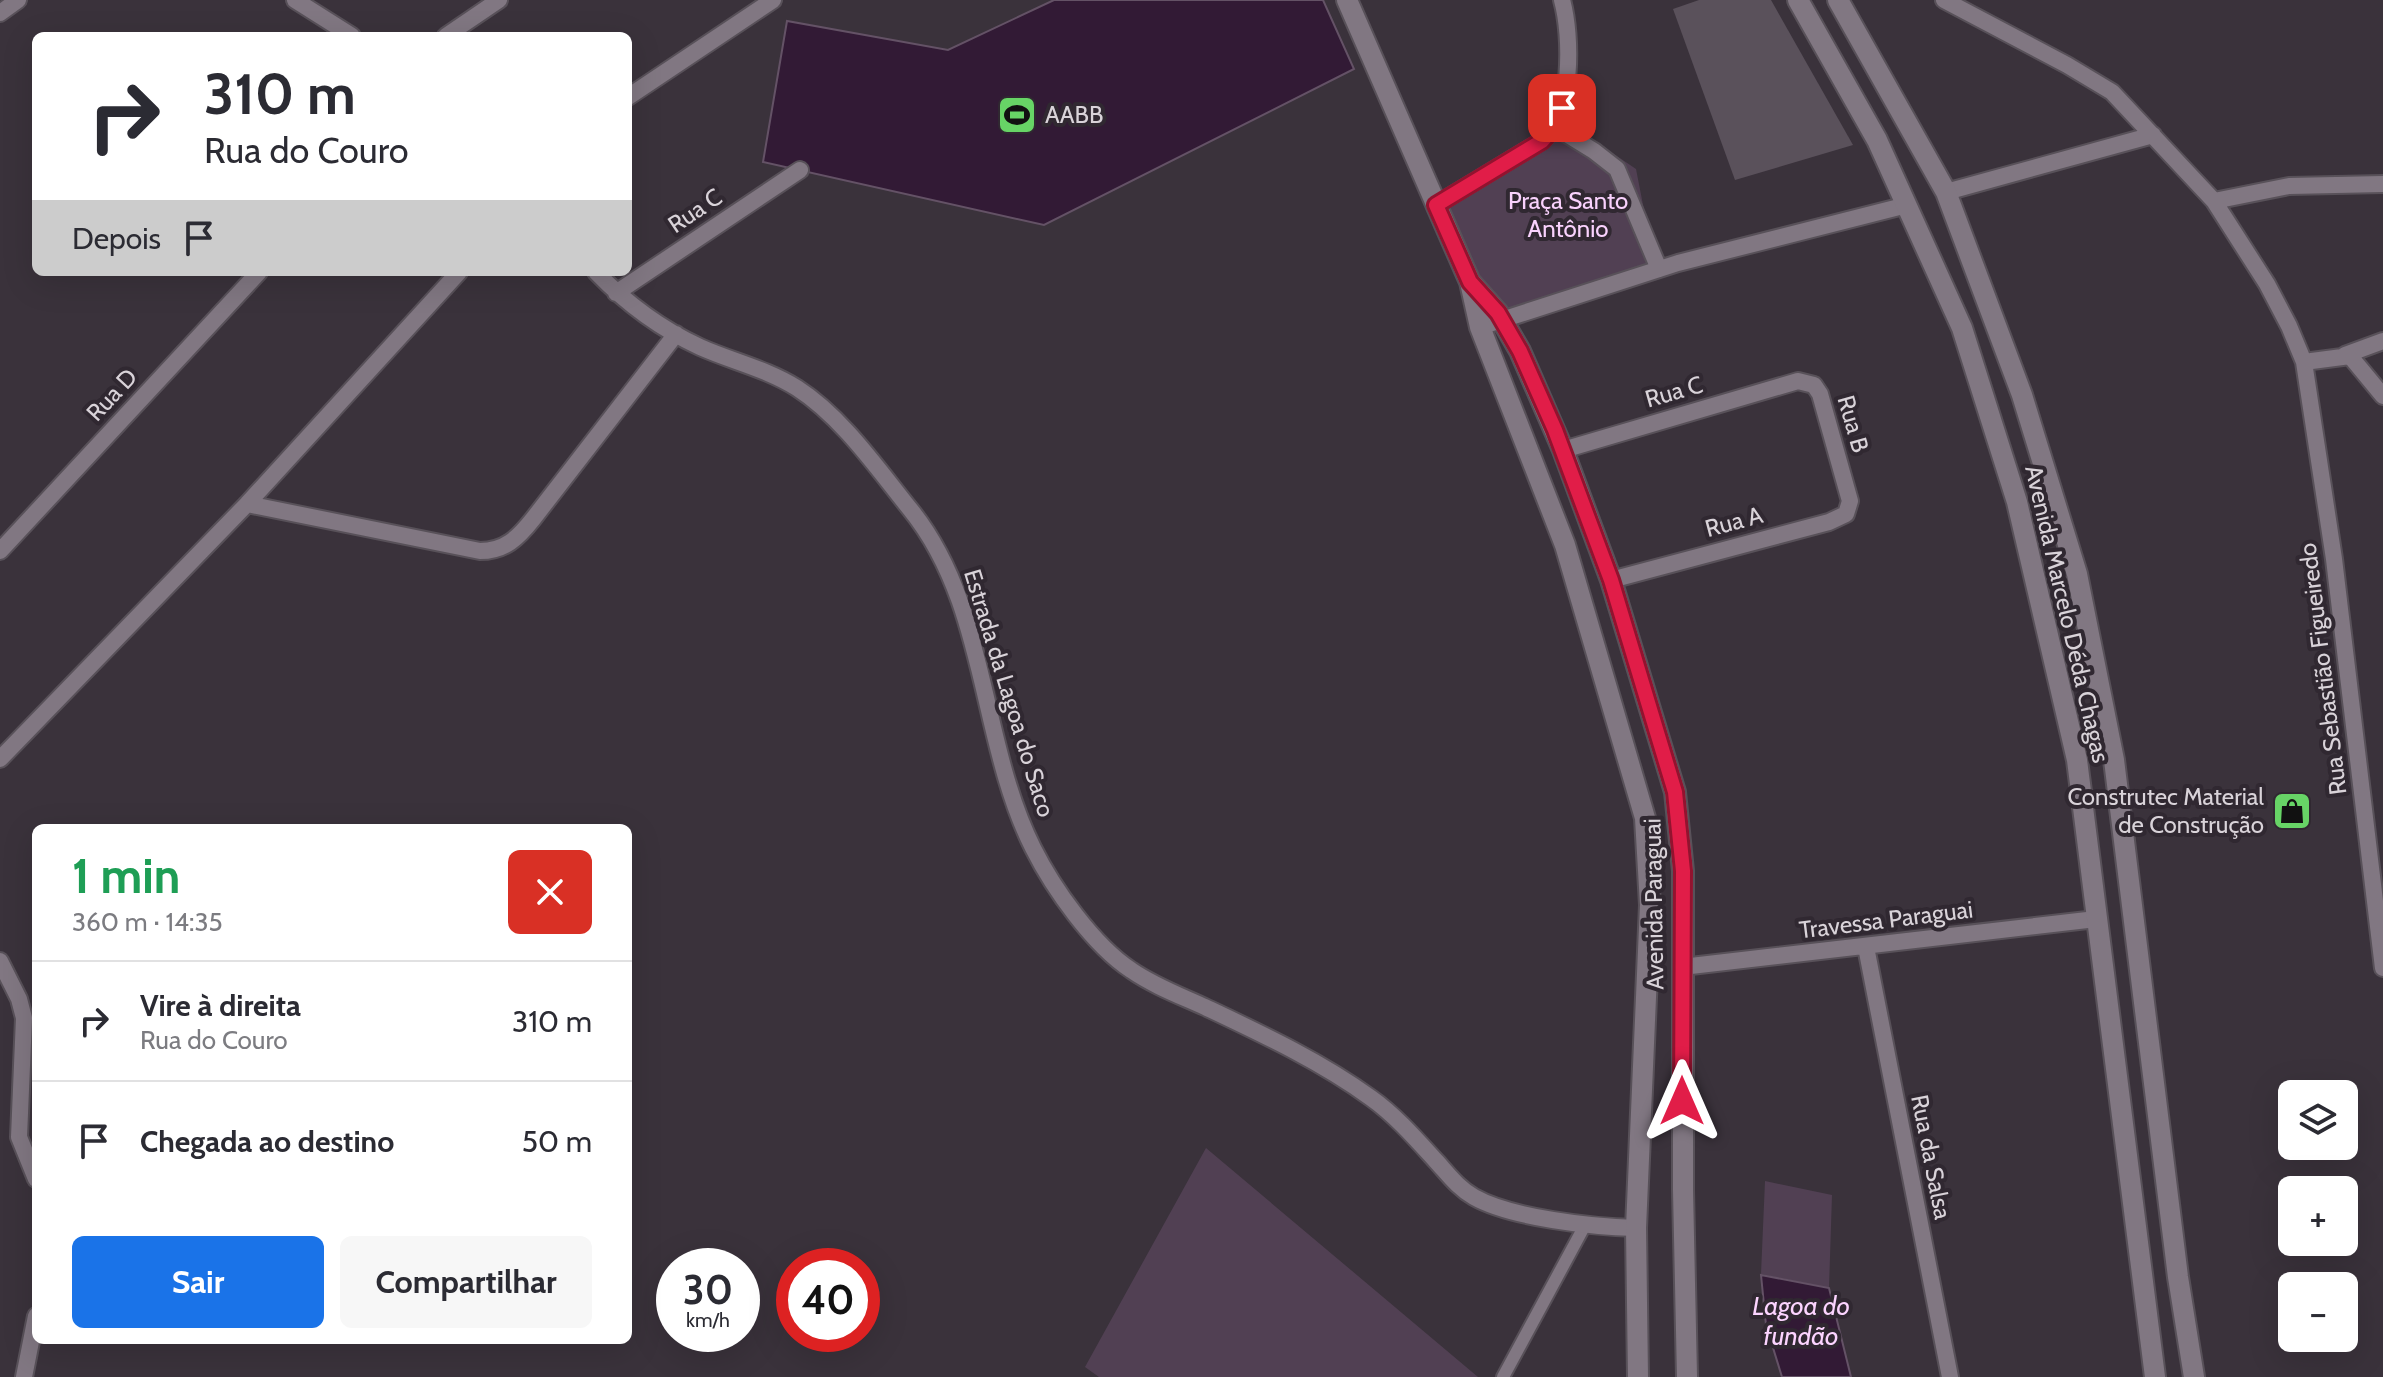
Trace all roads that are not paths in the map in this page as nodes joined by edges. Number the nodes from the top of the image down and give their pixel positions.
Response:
1 (18, 0) edge
2 (295, 0) edge
3 (499, 0) edge
4 (773, 0) edge
5 (1347, 0) edge
6 (1562, 0) edge
7 (1798, 0) edge
8 (1838, 0) edge
9 (1944, 0) edge
10 (0, 13) edge
11 (346, 32) edge
12 (452, 32) edge
13 (632, 94) edge
14 (1555, 127) junction
15 (2153, 135) junction
16 (800, 170) dead end
17 (2383, 184) edge
18 (1946, 192) junction
19 (2214, 201) junction
20 (1436, 205) junction
21 (1907, 205) junction
22 (1659, 269) junction
23 (255, 276) edge
24 (455, 276) edge
25 (600, 276) edge
26 (1470, 282) junction
27 (1982, 282) junction
28 (616, 293) junction
29 (1947, 294) junction
30 (1993, 315) junction
31 (1501, 318) junction
32 (1480, 327) junction
33 (1962, 328) junction
34 (676, 334) junction
35 (2383, 341) edge
36 (2345, 355) junction
37 (2304, 362) junction
38 (1798, 381) joint
39 (2383, 396) edge
40 (1563, 450) junction
41 (1848, 493) joint
42 (247, 504) junction
43 (0, 551) edge
44 (1611, 580) junction
45 (0, 759) edge
46 (2096, 919) junction
47 (1866, 947) junction
48 (0, 961) edge
49 (1682, 967) junction
50 (2383, 968) edge
51 (2144, 1001) junction
52 (2107, 1007) junction
53 (2149, 1046) junction
54 (2113, 1050) junction
55 (32, 1169) edge
56 (1584, 1227) junction
57 (1636, 1228) junction
58 (32, 1336) edge
59 (24, 1377) edge
60 (1503, 1377) edge
61 (1638, 1377) edge
62 (1687, 1377) edge
63 (1950, 1377) edge
64 (2155, 1377) edge
65 (2194, 1377) edge

1 - 10 street
2 - 11 street
3 - 12 street
4 - 13 street
5 - 20 main road, Avenida Paraguai
6 - 14 street
7 - 21 main road, Avenida Marcelo Déda Chagas
8 - 18 main road, Avenida Marcelo Déda Chagas
9 - 15 street, Rua Sebastião Figueiredo
14 - 20 street
14 - 22 street
15 - 18 street
15 - 19 street, Rua Sebastião Figueiredo
16 - 28 street, Rua C
17 - 19 street
18 - 27 main road, Avenida Marcelo Déda Chagas
19 - 37 street, Rua Sebastião Figueiredo
20 - 26 main road, Avenida Paraguai
21 - 22 street
21 - 29 main road, Avenida Marcelo Déda Chagas
22 - 31 street
23 - 43 street, Rua D
24 - 42 street
25 - 28 street, Estrada da Lagoa do Saco
26 - 31 main road, Avenida Paraguai
26 - 32 main road, Avenida Paraguai
27 - 29 main road
27 - 30 main road, Avenida Marcelo Déda Chagas
28 - 34 street, Estrada da Lagoa do Saco
29 - 33 main road, Avenida Marcelo Déda Chagas
30 - 33 main road
30 - 51 main road, Avenida Marcelo Déda Chagas
31 - 32 street
31 - 40 main road, Avenida Paraguai
32 - 57 main road, Avenida Paraguai
33 - 46 main road, Avenida Marcelo Déda Chagas
34 - 42 street
34 - 56 street, Estrada da Lagoa do Saco
35 - 36 street
36 - 37 street
36 - 39 street
37 - 50 street, Rua Sebastião Figueiredo
38 - 40 street, Rua C
38 - 41 street, Rua B
40 - 44 main road, Avenida Paraguai
41 - 44 street, Rua A
42 - 45 street
44 - 49 main road, Avenida Paraguai
46 - 47 street, Travessa Paraguai
46 - 52 main road, Avenida Marcelo Déda Chagas
47 - 49 street, Travessa Paraguai
47 - 63 street, Rua da Salsa
48 - 55 street
49 - 62 main road, Avenida Paraguai
51 - 52 main road
51 - 53 main road, Avenida Marcelo Déda Chagas
52 - 54 main road, Avenida Marcelo Déda Chagas
53 - 54 main road
53 - 65 main road, Avenida Marcelo Déda Chagas
54 - 64 main road, Avenida Marcelo Déda Chagas
56 - 57 street, Estrada da Lagoa do Saco
56 - 60 street
57 - 61 main road, Avenida Paraguai
58 - 59 street

